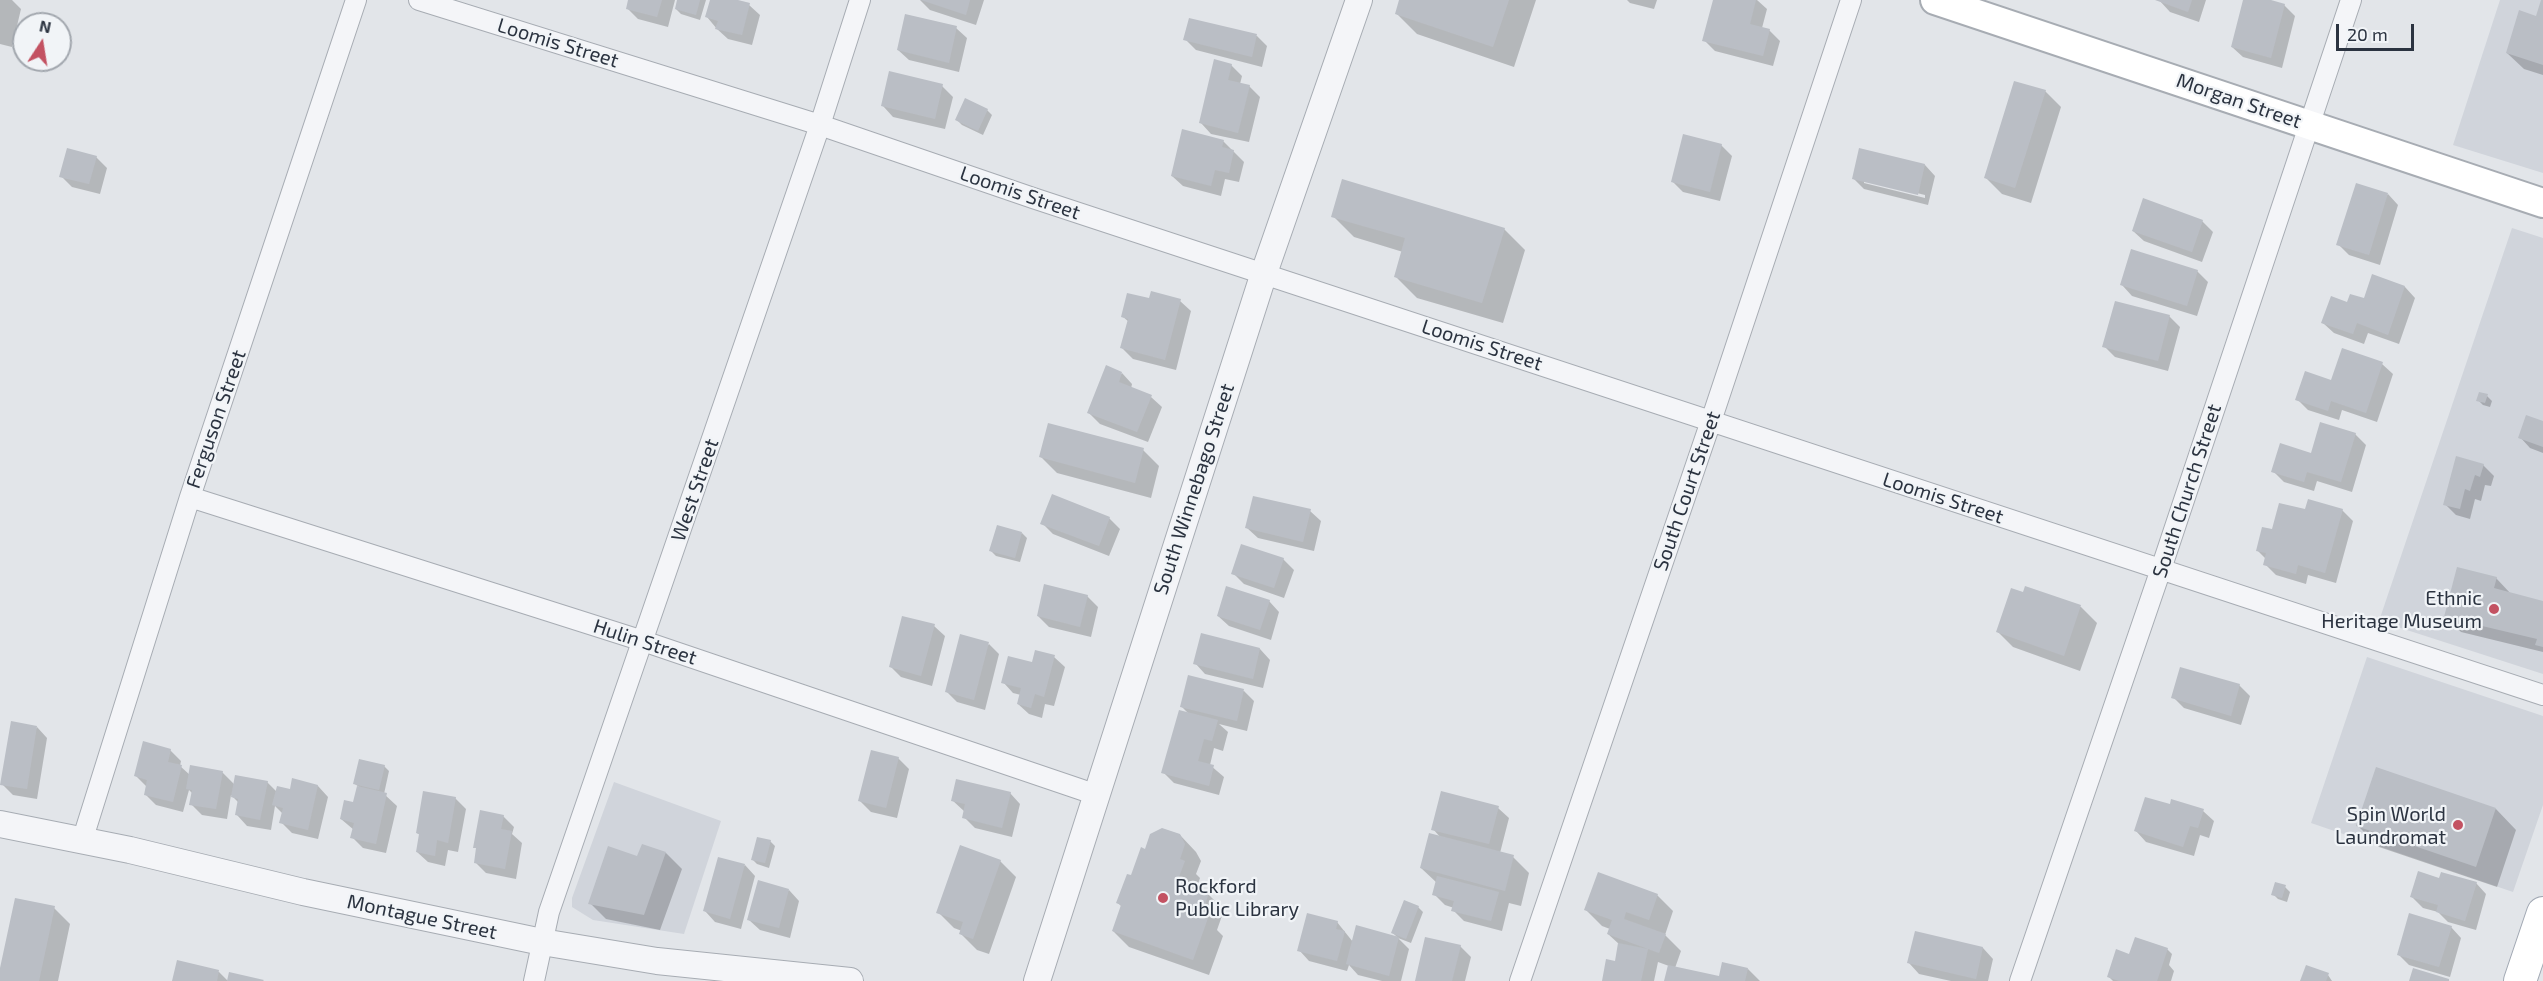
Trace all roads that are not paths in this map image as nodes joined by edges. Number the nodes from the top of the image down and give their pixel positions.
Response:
1 (356, 0) edge
2 (419, 0) edge
3 (860, 0) edge
4 (1359, 0) edge
5 (1851, 0) edge
6 (1935, 0) edge
7 (2351, 0) edge
8 (820, 125) junction
9 (2308, 125) junction
10 (2543, 203) edge
11 (1264, 273) junction
12 (1711, 421) junction
13 (190, 497) junction
14 (2161, 569) junction
15 (643, 641) junction
16 (2543, 695) edge
17 (1097, 795) junction
18 (0, 824) edge
19 (82, 841) junction
20 (2543, 913) edge
21 (542, 942) junction
22 (534, 981) edge
23 (850, 981) edge
24 (1037, 981) edge
25 (1520, 981) edge
26 (2020, 981) edge
27 (2520, 981) edge

1 - 13 street, Ferguson Street
2 - 8 street, Loomis Street
3 - 8 street, West Street
4 - 11 street, South Winnebago Street
5 - 12 street, South Court Street
6 - 9 main road, Morgan Street
7 - 9 street, South Church Street
8 - 11 street, Loomis Street
8 - 15 street, West Street
9 - 10 main road, Morgan Street
9 - 14 street, South Church Street
11 - 12 street, Loomis Street
11 - 17 street, South Winnebago Street
12 - 14 street, Loomis Street
12 - 25 street, South Court Street
13 - 15 street, Hulin Street
13 - 19 street, Ferguson Street
14 - 16 street, Loomis Street
14 - 26 street, South Church Street
15 - 17 street, Hulin Street
15 - 21 street, West Street
17 - 24 street, South Winnebago Street
18 - 19 street, Montague Street
19 - 21 street, Montague Street
20 - 27 main road
21 - 22 street, West Street
21 - 23 street, Montague Street

